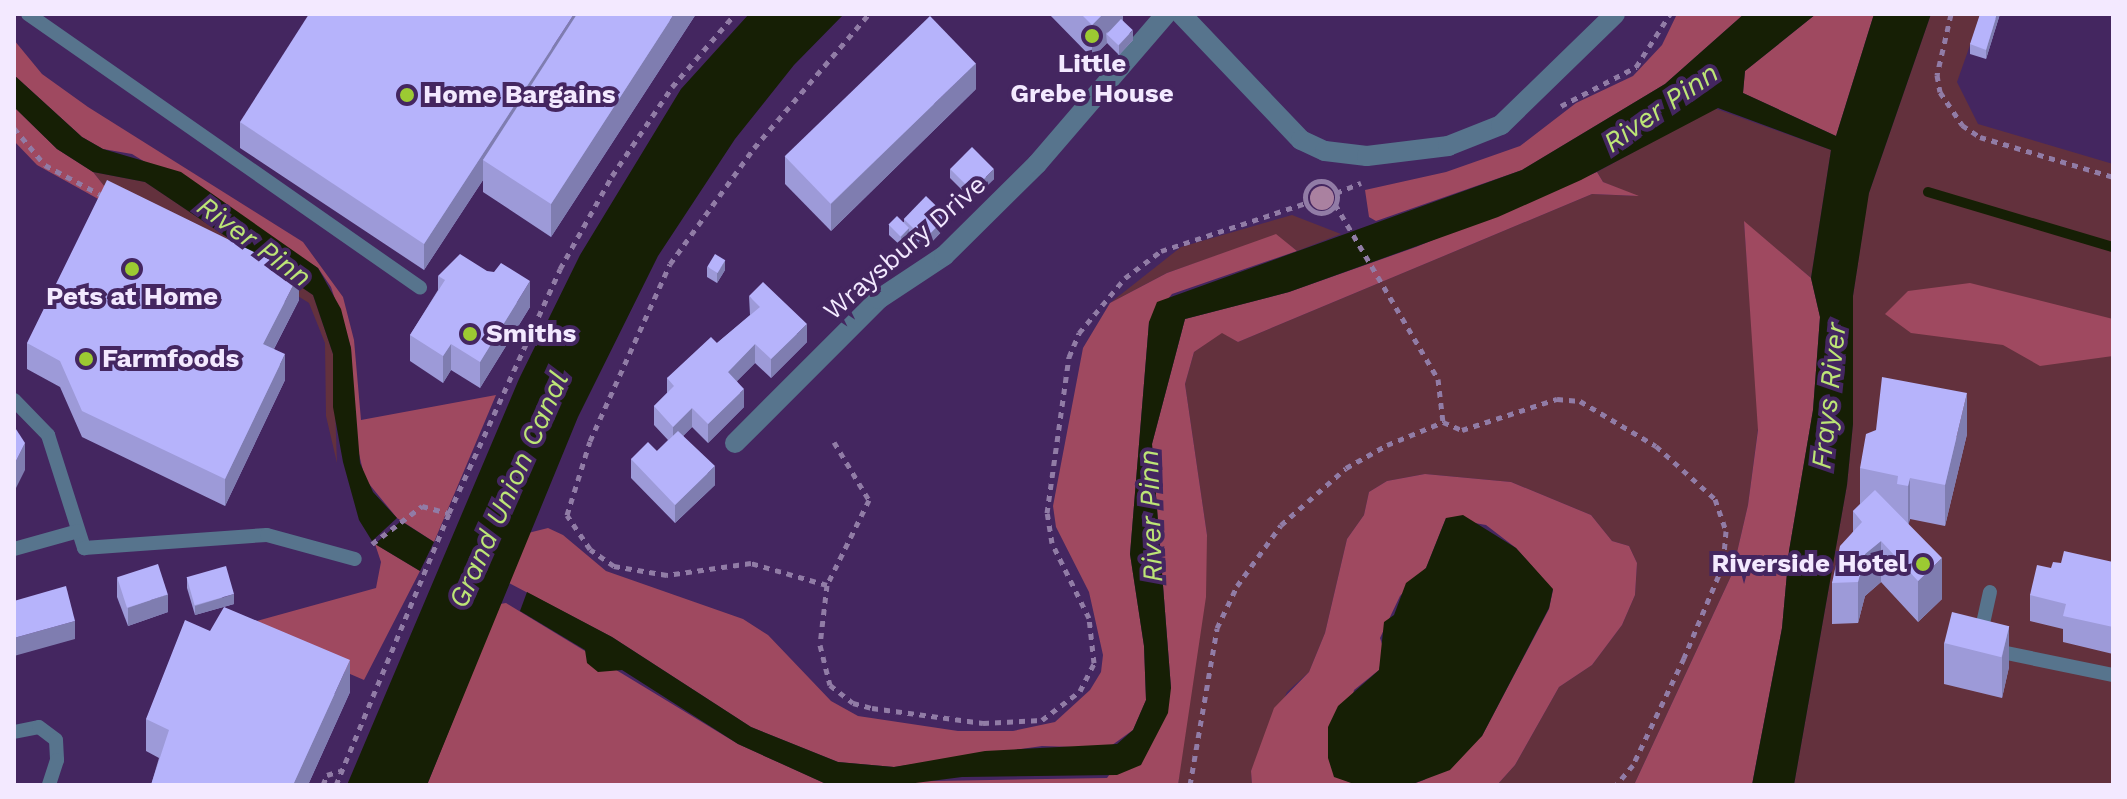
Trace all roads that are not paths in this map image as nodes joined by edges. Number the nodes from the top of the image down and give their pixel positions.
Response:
1 (28, 14) edge
2 (1166, 14) edge
3 (1181, 14) edge
4 (1603, 18) edge
5 (420, 287) dead end
6 (14, 400) edge
7 (735, 443) dead end
8 (78, 531) junction
9 (14, 549) edge
10 (355, 559) dead end
11 (1990, 592) dead end
12 (2113, 675) edge
13 (14, 732) edge
14 (49, 785) edge

1 - 5 lane
2 - 7 street, Wraysbury Drive
3 - 4 street
6 - 8 lane
8 - 9 lane
8 - 10 lane
11 - 12 lane
13 - 14 lane

